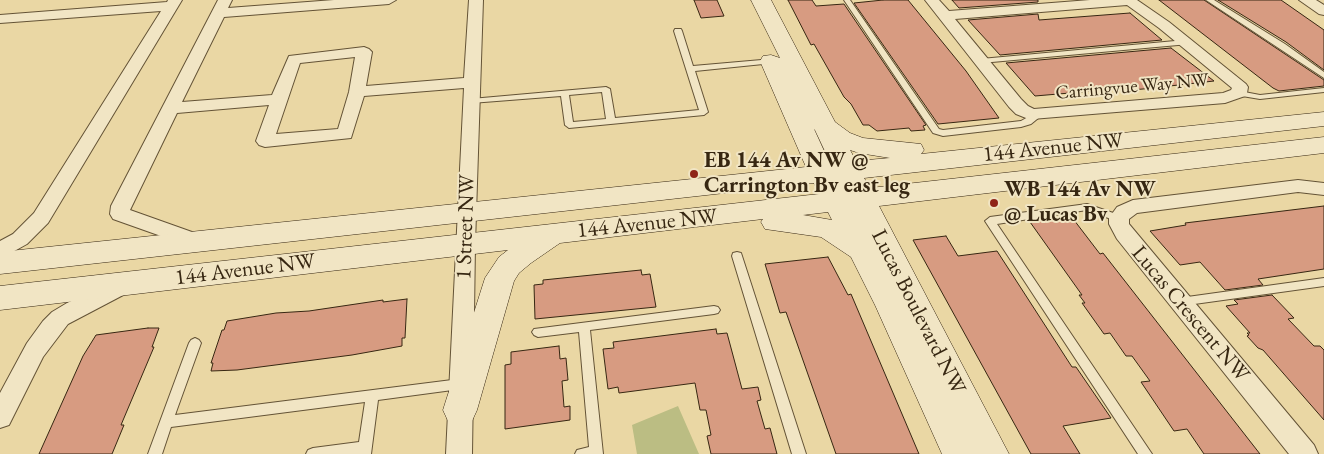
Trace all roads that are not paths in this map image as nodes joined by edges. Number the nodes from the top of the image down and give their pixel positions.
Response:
1 (260, 0) edge
2 (389, 0) edge
3 (476, 0) edge
4 (743, 0) edge
5 (760, 0) edge
6 (847, 0) edge
7 (932, 0) edge
8 (1128, 0) edge
9 (1209, 0) edge
10 (1306, 0) edge
11 (222, 5) edge
12 (170, 8) edge
13 (1324, 11) edge
14 (945, 16) junction
15 (0, 19) edge
16 (0, 31) edge
17 (678, 31) dead end
18 (1186, 42) junction
19 (781, 61) junction
20 (982, 61) junction
21 (690, 69) junction
22 (1324, 76) edge
23 (472, 82) junction
24 (1324, 90) edge
25 (357, 92) junction
26 (565, 93) junction
27 (1239, 93) junction
28 (279, 99) junction
29 (471, 101) junction
30 (170, 108) junction
31 (1038, 115) junction
32 (1324, 119) edge
33 (611, 121) junction
34 (822, 124) junction
35 (1324, 133) edge
36 (1106, 142) junction
37 (1324, 145) edge
38 (1029, 151) junction
39 (1166, 164) junction
40 (841, 185) junction
41 (1324, 189) edge
42 (466, 212) junction
43 (1119, 218) junction
44 (678, 220) junction
45 (556, 234) junction
46 (199, 242) junction
47 (465, 244) junction
48 (860, 250) junction
49 (0, 251) edge
50 (737, 256) dead end
51 (0, 265) edge
52 (1324, 282) edge
53 (125, 284) junction
54 (0, 298) edge
55 (1180, 302) junction
56 (714, 310) dead end
57 (584, 326) junction
58 (538, 332) dead end
59 (195, 343) dead end
60 (372, 396) junction
61 (460, 397) junction
62 (0, 417) edge
63 (167, 422) junction
64 (365, 450) edge
65 (596, 453) edge
66 (155, 454) edge
67 (313, 454) edge
68 (459, 454) edge
69 (582, 454) edge
70 (799, 454) edge
71 (960, 454) edge
72 (991, 454) edge
73 (1145, 454) edge
74 (1305, 454) edge

1 - 11 street
2 - 11 street
3 - 23 street, 1 Street NW
4 - 19 main road
5 - 19 main road
6 - 31 lane
7 - 14 street, Carringvue Way NW
8 - 14 street
8 - 18 street, Carringvue Way NW
9 - 22 lane
10 - 13 street
11 - 30 street
12 - 15 street
12 - 16 street
12 - 49 street
14 - 20 street, Carringvue Way NW
17 - 21 lane
18 - 20 lane
18 - 27 street, Carringvue Way NW
19 - 21 lane
19 - 34 main road
19 - 40 main road
20 - 31 street, Carringvue Way NW
21 - 33 lane
23 - 25 street
23 - 29 street, 1 Street NW
24 - 27 lane
25 - 28 street
25 - 28 street
26 - 29 lane
26 - 33 lane
26 - 33 lane
27 - 31 street, Carringvue Way NW
28 - 30 street
29 - 42 street, 1 Street NW
30 - 46 street
32 - 36 main road, 144 Avenue NW
34 - 38 main road
34 - 40 main road
35 - 39 main road
36 - 38 main road, 144 Avenue NW
36 - 40 main road
37 - 39 main road, 144 Avenue NW
38 - 40 main road, 144 Avenue NW
39 - 40 main road, 144 Avenue NW
40 - 42 main road, 144 Avenue NW
40 - 44 main road, 144 Avenue NW
40 - 45 main road
40 - 48 main road, Lucas Boulevard NW
40 - 72 main road, Lucas Boulevard NW
41 - 43 street
42 - 46 main road, 144 Avenue NW
42 - 47 street, 1 Street NW
43 - 55 street, Lucas Crescent NW
43 - 73 lane
44 - 45 main road, 144 Avenue NW
44 - 48 main road
45 - 47 main road, 144 Avenue NW
45 - 61 main road
46 - 51 main road, 144 Avenue NW
47 - 53 main road, 144 Avenue NW
47 - 61 street, 1 Street NW
48 - 71 main road, Lucas Boulevard NW
50 - 70 lane
52 - 55 lane
53 - 54 main road, 144 Avenue NW
53 - 62 street
55 - 74 street, Lucas Crescent NW
56 - 57 lane
57 - 58 lane
57 - 65 lane
59 - 63 lane
60 - 61 lane
60 - 63 lane
60 - 64 lane
61 - 68 street, 1 Street NW
63 - 66 lane
64 - 67 lane
65 - 69 lane

